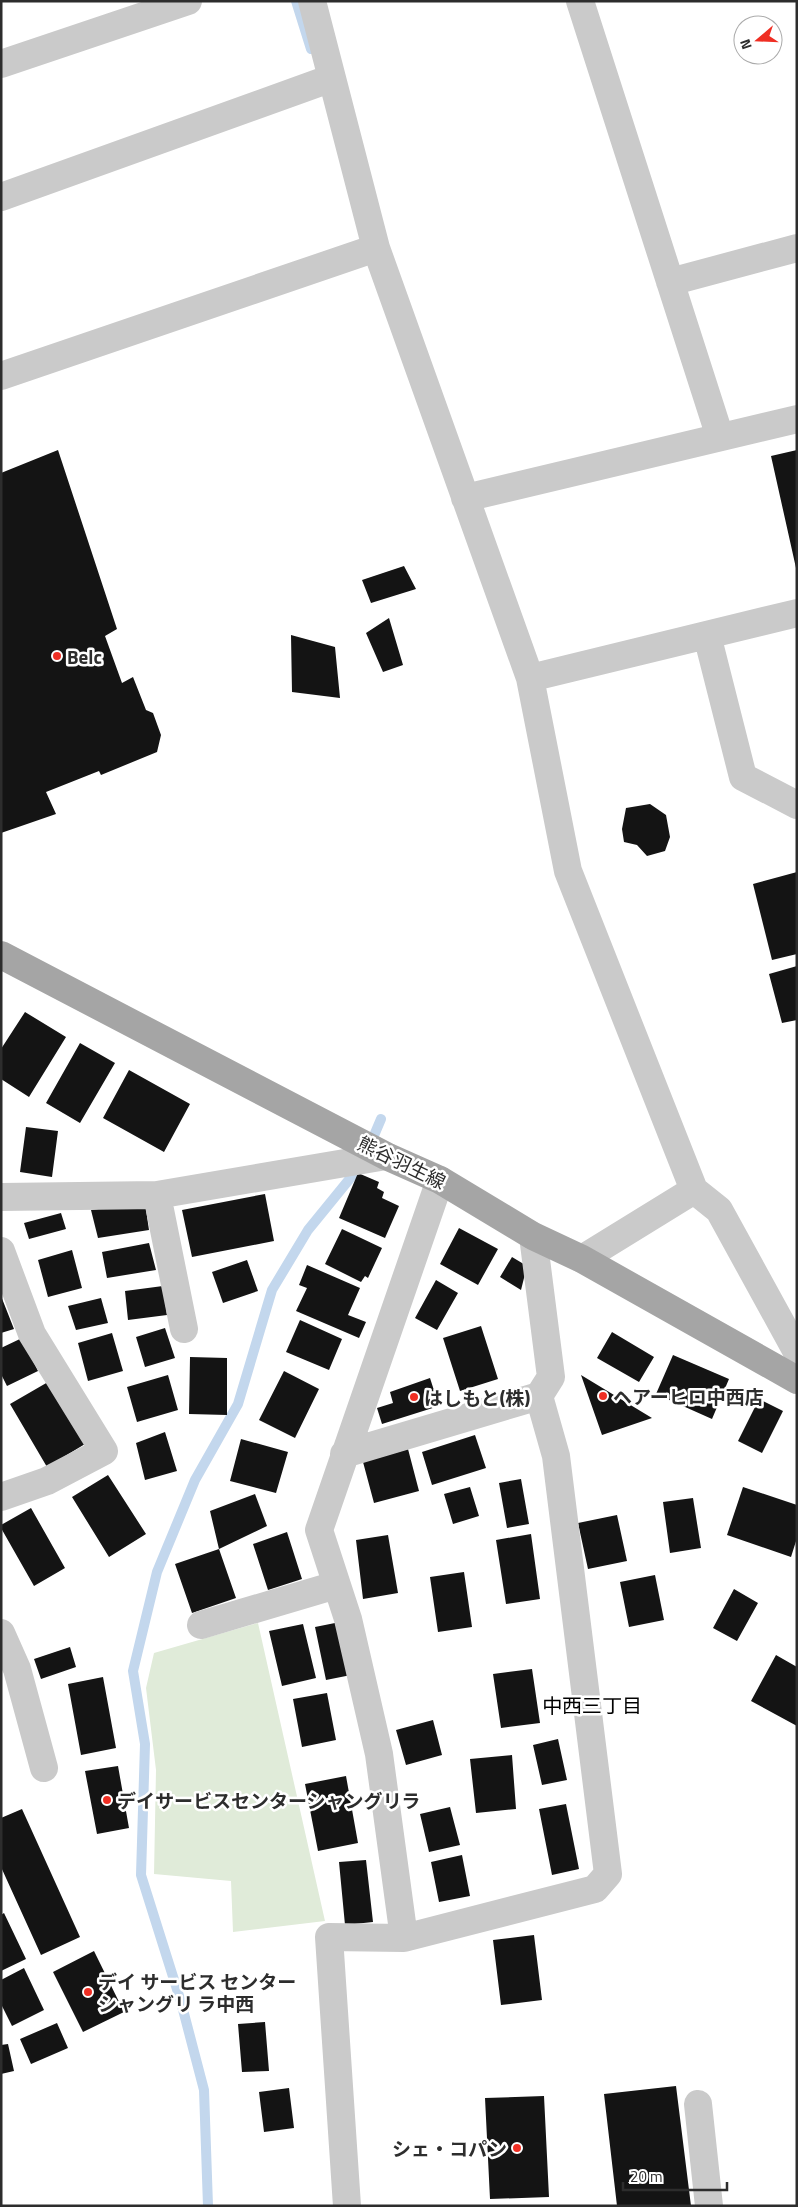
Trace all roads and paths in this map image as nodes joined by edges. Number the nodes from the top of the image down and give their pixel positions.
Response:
1 (188, 1) edge
2 (312, 1) edge
3 (580, 1) edge
4 (1, 64) edge
5 (323, 82) junction
6 (1, 197) edge
7 (797, 248) edge
8 (375, 249) junction
9 (670, 282) junction
10 (1, 376) edge
11 (797, 419) edge
12 (720, 437) junction
13 (465, 498) junction
14 (797, 613) edge
15 (707, 635) junction
16 (530, 678) junction
17 (797, 805) edge
18 (1, 955) edge
19 (354, 1152) junction
20 (440, 1180) junction
21 (694, 1190) junction
22 (157, 1195) junction
23 (1, 1197) edge
24 (533, 1236) junction
25 (1, 1251) edge
26 (582, 1259) junction
27 (184, 1329) dead end
28 (797, 1352) edge
29 (797, 1380) edge
30 (539, 1396) junction
31 (344, 1454) junction
32 (1, 1498) edge
33 (336, 1585) junction
34 (201, 1625) dead end
35 (1, 1633) edge
36 (44, 1768) dead end
37 (404, 1938) junction
38 (698, 2104) dead end
39 (347, 2206) edge
40 (709, 2206) edge

1 - 4 street
2 - 5 street
3 - 9 street
5 - 6 street
5 - 8 street
7 - 9 street
8 - 10 street
8 - 13 street
9 - 12 street
11 - 12 street
12 - 13 street
13 - 16 street
14 - 15 street
15 - 16 street
15 - 17 street
16 - 21 street
18 - 19 main road, 熊谷羽生線
19 - 20 main road, 熊谷羽生線
19 - 22 street
20 - 24 main road, 熊谷羽生線
20 - 31 street
21 - 26 street
21 - 28 street
22 - 23 street
22 - 27 street
24 - 26 main road, 熊谷羽生線
24 - 30 street
25 - 32 street
26 - 29 main road, 熊谷羽生線
30 - 31 street
30 - 37 street
31 - 33 street
33 - 34 street
33 - 37 street
35 - 36 street
37 - 39 street
38 - 40 street

